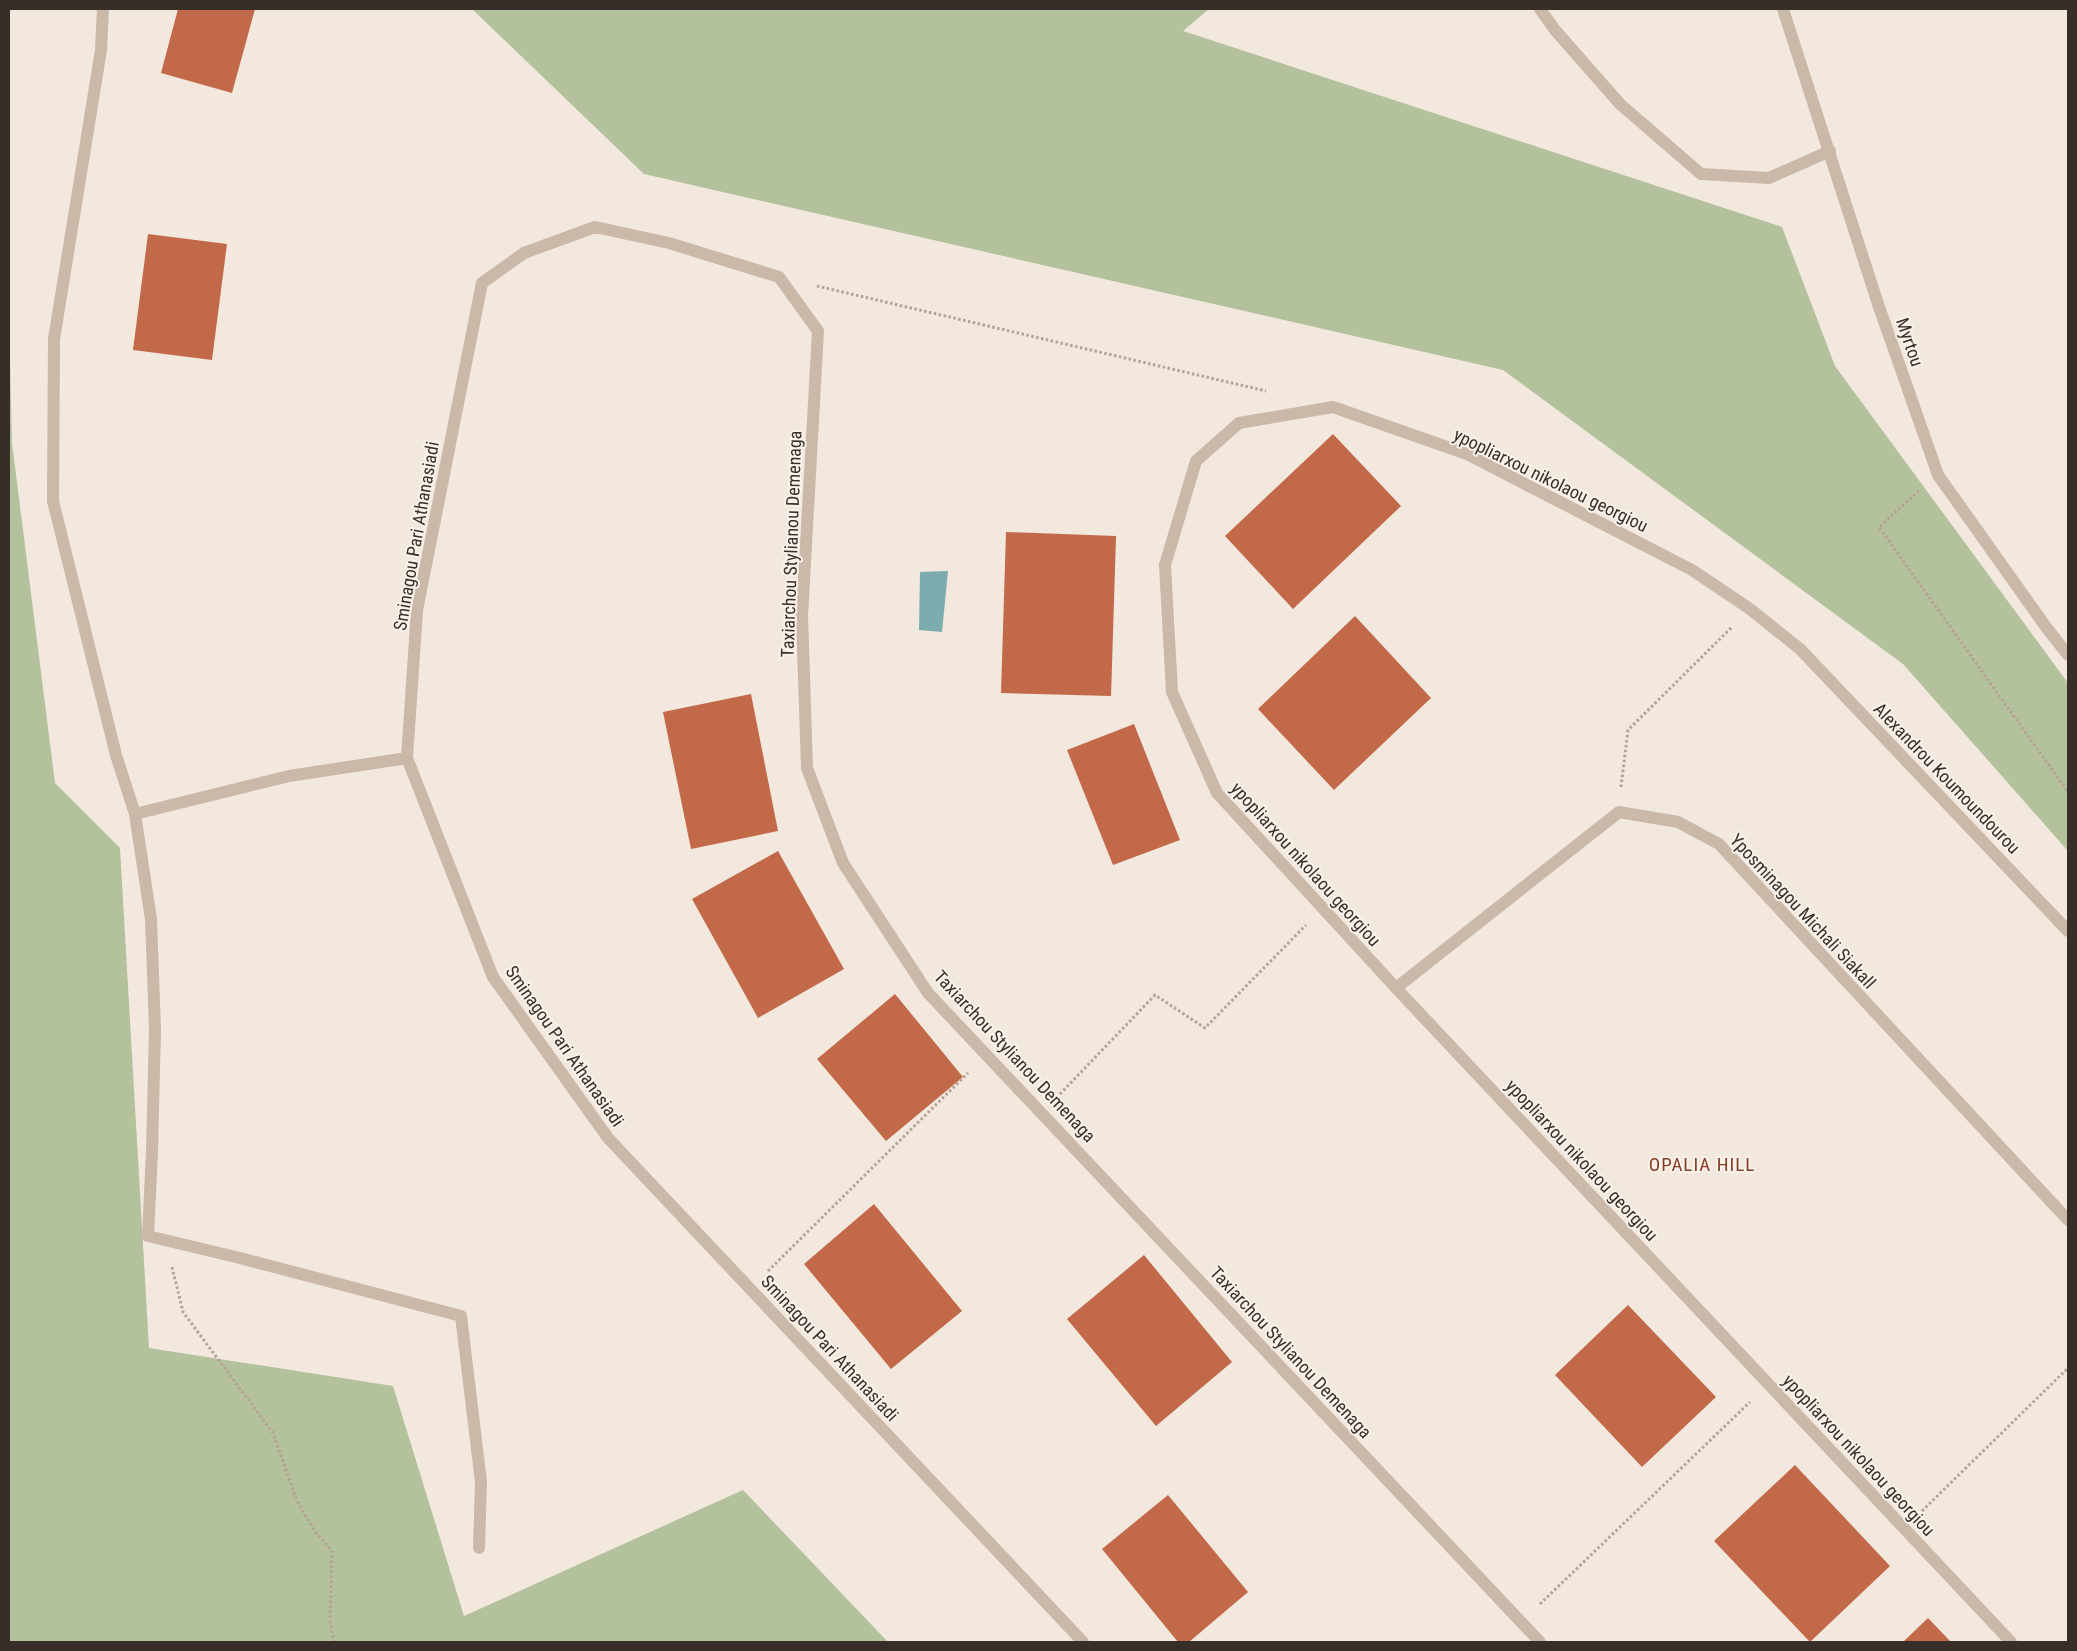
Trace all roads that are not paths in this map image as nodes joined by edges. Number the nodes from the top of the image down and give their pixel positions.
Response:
1 (103, 9) edge
2 (1540, 9) edge
3 (1783, 9) edge
4 (1830, 151) junction
5 (595, 227) joint
6 (1800, 649) joint
7 (2068, 655) edge
8 (407, 758) junction
9 (135, 814) junction
10 (2068, 931) edge
11 (1396, 988) junction
12 (2068, 1220) edge
13 (479, 1548) dead end
14 (1083, 1642) edge
15 (1540, 1642) edge
16 (2011, 1642) edge

1 - 9 street
2 - 4 street
3 - 4 street, Myrtou
4 - 7 street, Myrtou
5 - 8 street, Sminagou Pari Athanasiadi
5 - 15 street, Taxiarchou Stylianou Demenaga
6 - 10 street, Alexandrou Koumoundourou
6 - 11 street, ypopliarxou nikolaou georgiou
8 - 9 street
8 - 14 street, Sminagou Pari Athanasiadi
9 - 13 street
11 - 12 street, Yposminagou Michali Siakall
11 - 16 street, ypopliarxou nikolaou georgiou

